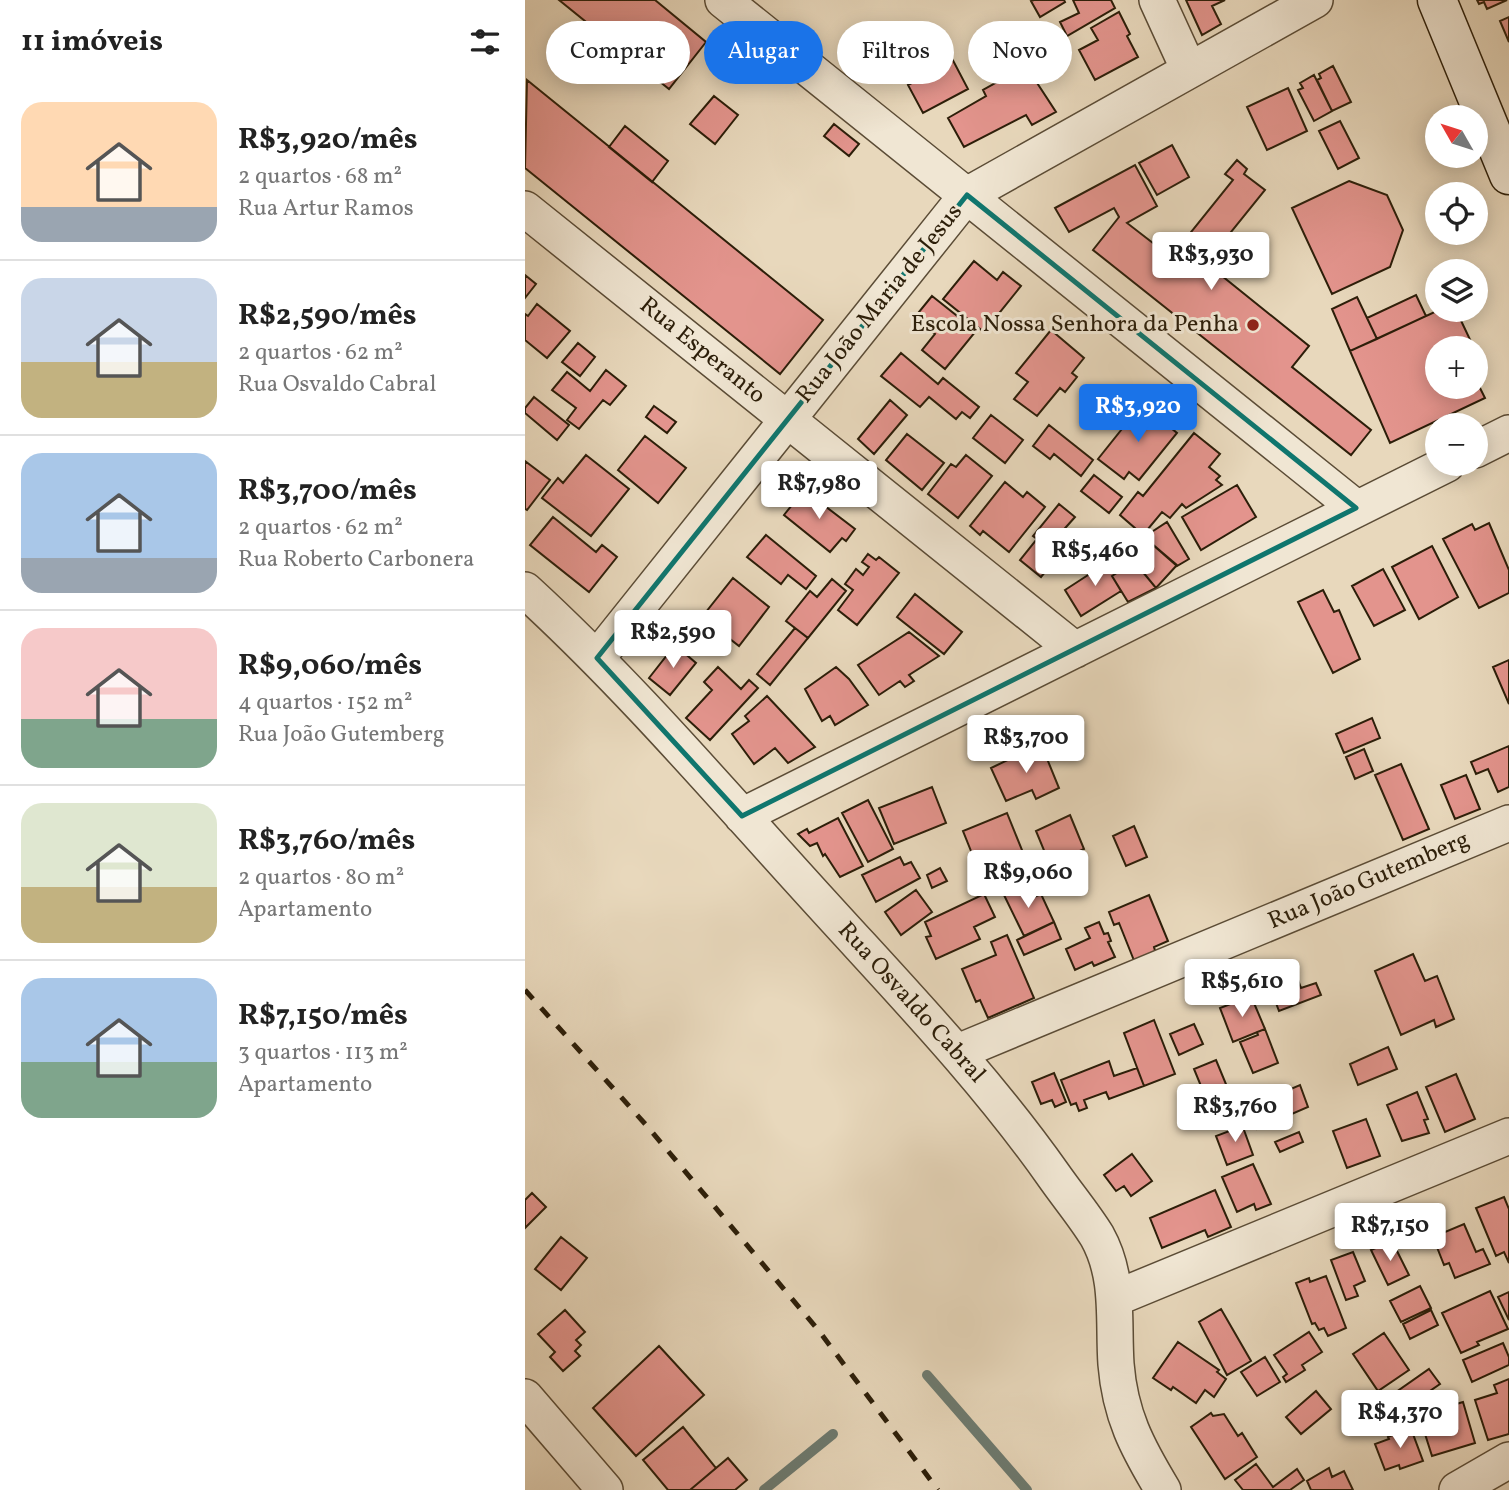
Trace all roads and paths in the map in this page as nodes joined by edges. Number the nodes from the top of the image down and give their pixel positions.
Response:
1 (723, 0) edge
2 (1157, 0) edge
3 (1315, 0) edge
4 (1437, 0) edge
5 (1189, 70) junction
6 (1509, 175) edge
7 (967, 195) junction
8 (525, 209) edge
9 (788, 420) junction
10 (1509, 433) edge
11 (1488, 444) edge
12 (1425, 475) edge
13 (1356, 508) junction
14 (525, 590) edge
15 (1075, 650) junction
16 (597, 658) junction
17 (741, 816) junction
18 (1509, 823) edge
19 (958, 1052) junction
20 (1509, 1136) edge
21 (1116, 1298) junction
22 (525, 1397) edge
23 (1509, 1460) edge
24 (605, 1490) edge
25 (1163, 1490) edge
26 (1457, 1490) edge

1 - 7 street
2 - 5 street
3 - 5 street, Rua João Maria de Jesus
4 - 6 street
5 - 7 street, Rua João Maria de Jesus
7 - 9 street, Rua João Maria de Jesus
7 - 13 street
8 - 9 street, Rua Esperanto
9 - 15 street, Rua Esperanto
9 - 16 street, Rua João Maria de Jesus
10 - 11 street
12 - 13 street
13 - 15 street
14 - 16 street, Rua Osvaldo Cabral
15 - 17 street
16 - 17 street, Rua Osvaldo Cabral
17 - 19 street, Rua Osvaldo Cabral
18 - 19 street, Rua João Gutemberg
19 - 21 street, Rua Osvaldo Cabral
20 - 21 street
21 - 25 street, Rua Osvaldo Cabral
22 - 24 street
23 - 26 street

